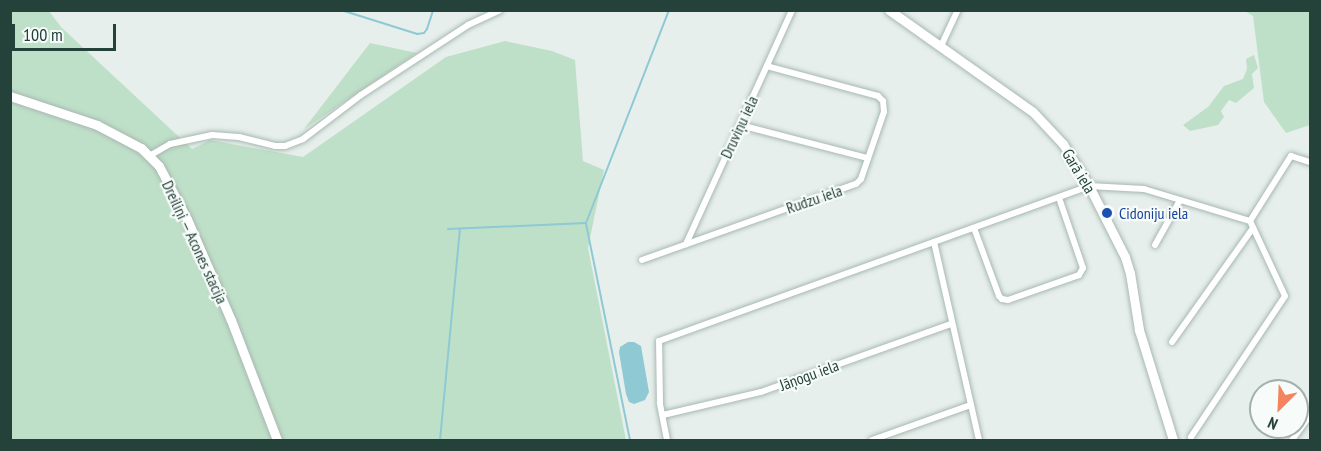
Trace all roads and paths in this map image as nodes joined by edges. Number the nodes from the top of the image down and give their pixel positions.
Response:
1 (500, 10) edge
2 (792, 10) edge
3 (889, 10) edge
4 (958, 10) edge
5 (941, 46) junction
6 (767, 66) junction
7 (10, 96) edge
8 (740, 125) junction
9 (151, 155) junction
10 (868, 158) junction
11 (1311, 162) edge
12 (1089, 186) junction
13 (1059, 198) junction
14 (1180, 200) junction
15 (1250, 221) junction
16 (974, 228) junction
17 (1253, 228) junction
18 (934, 242) junction
19 (686, 244) junction
20 (1155, 245) dead end
21 (642, 260) dead end
22 (951, 324) junction
23 (1172, 342) dead end
24 (971, 405) junction
25 (663, 415) junction
26 (1311, 415) edge
27 (1191, 437) dead end
28 (277, 441) edge
29 (668, 441) edge
30 (872, 441) edge
31 (979, 441) edge
32 (1173, 441) edge
33 (1292, 441) edge

1 - 9 street
2 - 6 street, Druviņu iela
3 - 5 street, Garā iela
4 - 5 street
5 - 12 street, Garā iela
6 - 8 street, Druviņu iela
6 - 10 street, Rudzu iela
7 - 9 street, Dreiliņi — Acones stacija
8 - 10 street
8 - 19 street, Druviņu iela
9 - 28 street, Dreiliņi — Acones stacija
10 - 19 street, Rudzu iela
11 - 15 street
12 - 13 street
12 - 14 street
12 - 32 street, Garā iela
13 - 16 street
13 - 16 street
14 - 15 street
14 - 20 street
15 - 17 street
16 - 18 street
17 - 23 street
17 - 27 street
18 - 22 street
18 - 25 street
19 - 21 street, Rudzu iela
22 - 24 street
22 - 25 street, Jāņogu iela
24 - 30 street
24 - 31 street
25 - 29 street
26 - 33 street

